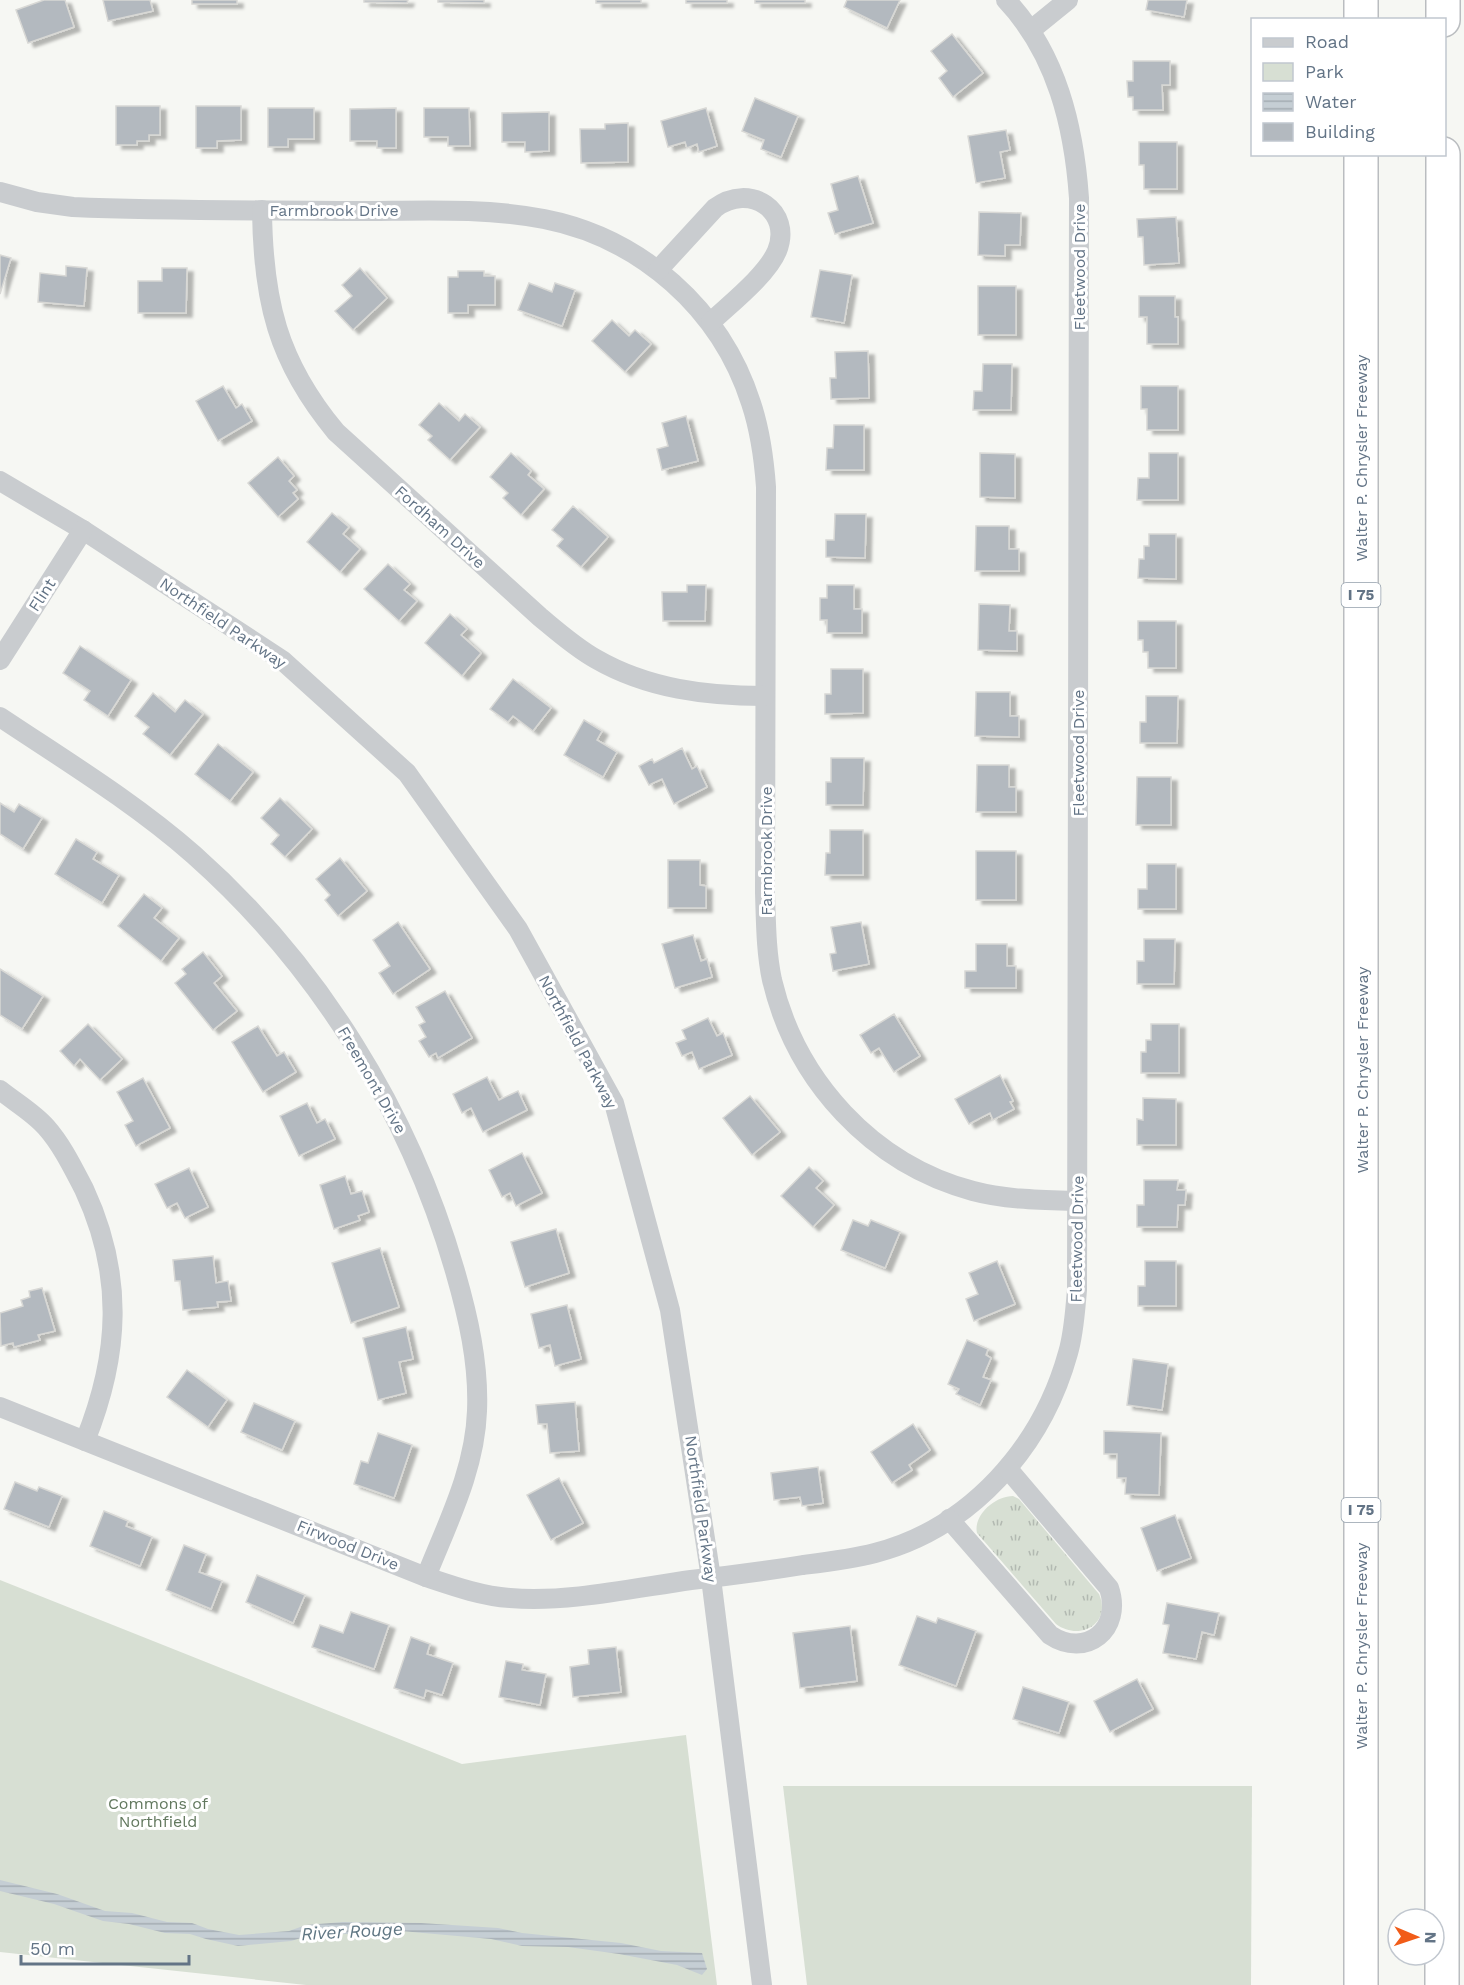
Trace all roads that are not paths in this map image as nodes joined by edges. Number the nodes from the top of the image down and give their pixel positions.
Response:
1 (1068, 0) edge
2 (1361, 0) edge
3 (1443, 0) edge
4 (1007, 1) edge
5 (1361, 18) edge
6 (1443, 18) edge
7 (1031, 30) junction
8 (1361, 156) edge
9 (1443, 156) edge
10 (0, 192) edge
11 (262, 210) junction
12 (658, 270) junction
13 (711, 322) junction
14 (0, 481) edge
15 (82, 530) junction
16 (0, 660) edge
17 (765, 696) junction
18 (0, 717) edge
19 (0, 1090) edge
20 (1078, 1201) junction
21 (0, 1407) edge
22 (86, 1441) junction
23 (1008, 1469) junction
24 (949, 1520) junction
25 (426, 1577) junction
26 (711, 1578) junction
27 (762, 1985) edge
28 (1361, 1985) edge
29 (1442, 1985) edge

1 - 7 street
2 - 5 highway
3 - 6 highway
4 - 7 street, Fleetwood Drive
7 - 20 street, Fleetwood Drive
8 - 28 highway, Walter P. Chrysler Freeway / I 75
9 - 29 highway
10 - 11 street, Farmbrook Drive
11 - 12 street, Farmbrook Drive
11 - 17 street, Fordham Drive
12 - 13 street, Farmbrook Drive
12 - 13 street
13 - 17 street, Farmbrook Drive
14 - 15 street, Northfield Parkway
15 - 16 street, Flint
15 - 26 street, Northfield Parkway
17 - 20 street, Farmbrook Drive
18 - 25 street, Freemont Drive
19 - 22 street
20 - 23 street, Fleetwood Drive
21 - 22 street, Firwood Drive
22 - 25 street, Firwood Drive
23 - 24 street, Fleetwood Drive
23 - 24 street
24 - 26 street, Fleetwood Drive
25 - 26 street, Firwood Drive
26 - 27 street, Northfield Parkway

